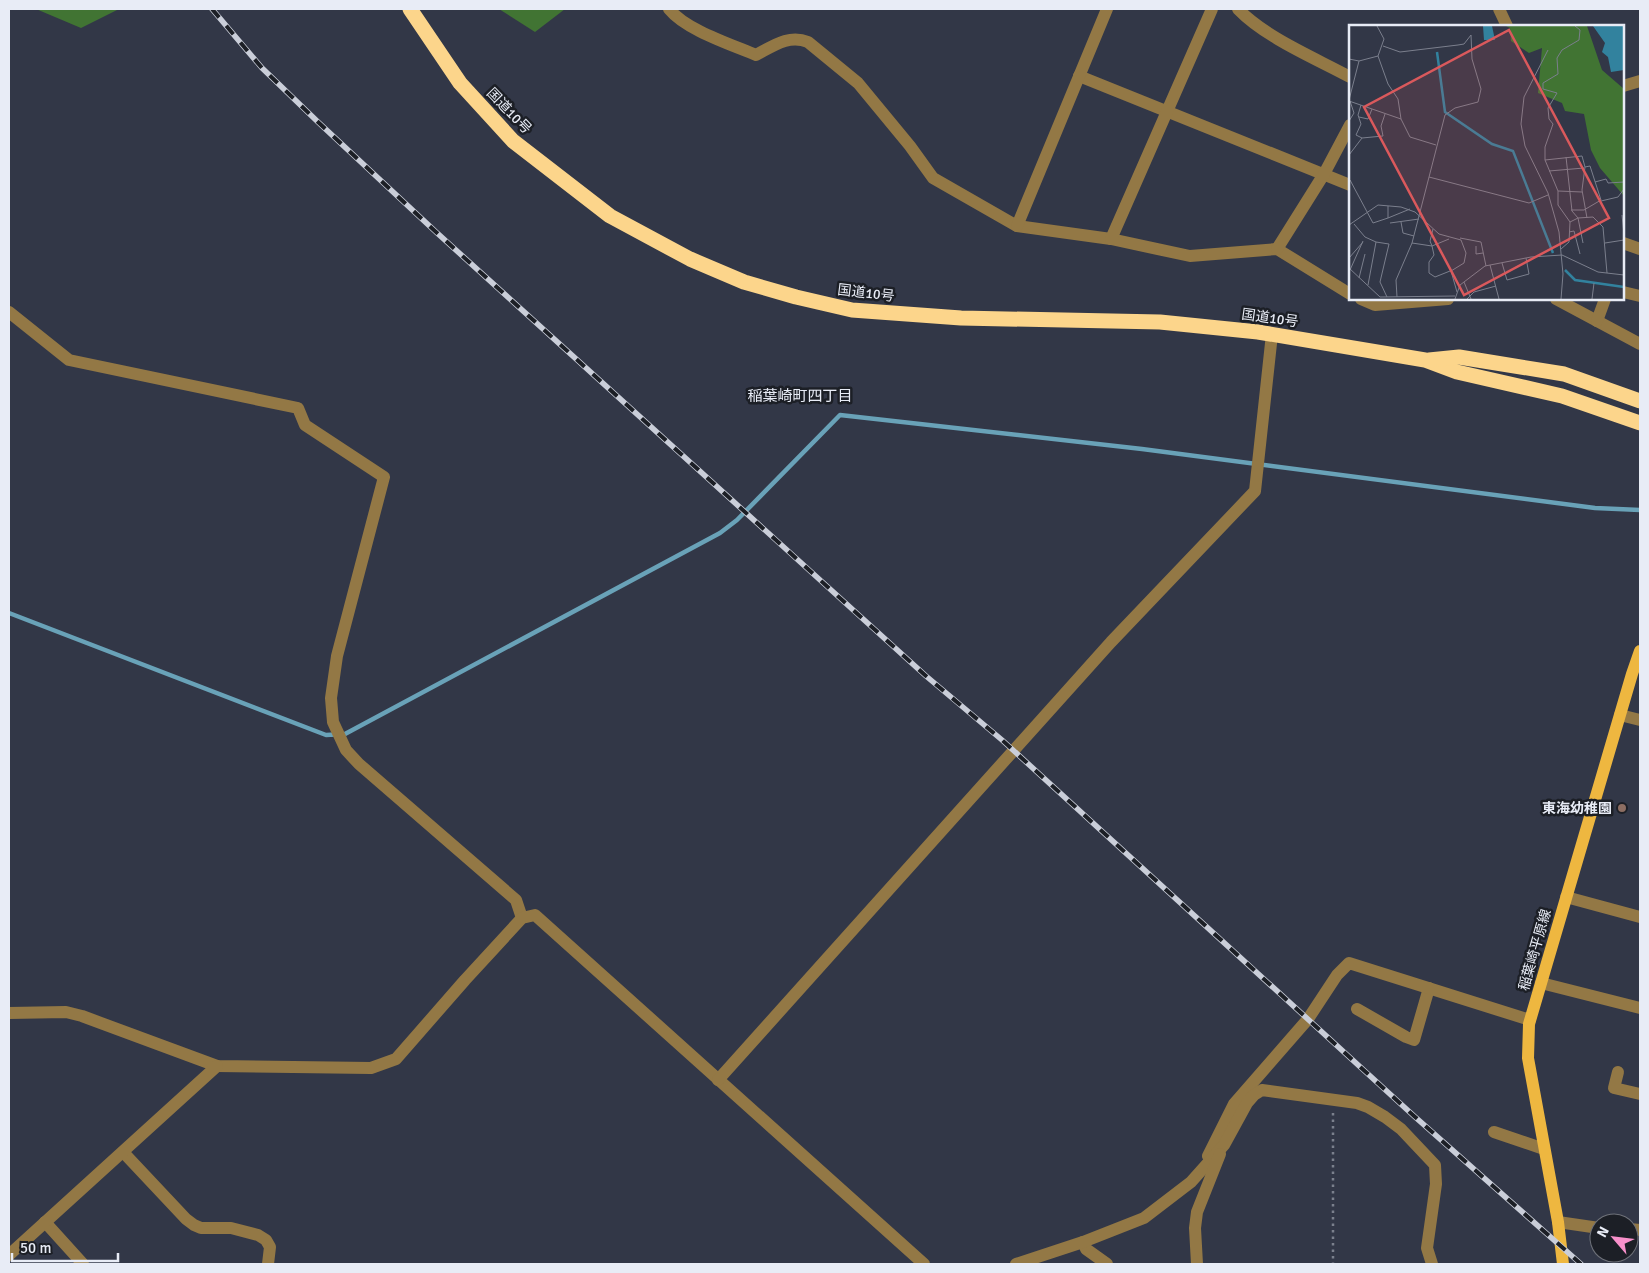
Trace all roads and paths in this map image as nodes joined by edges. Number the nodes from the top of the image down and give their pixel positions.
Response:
1 (410, 9) edge
2 (669, 9) edge
3 (1107, 9) edge
4 (1212, 9) edge
5 (1238, 9) edge
6 (1499, 9) edge
7 (1507, 25) edge
8 (1078, 76) junction
9 (1349, 77) edge
10 (1640, 81) edge
11 (1624, 86) edge
12 (1167, 112) junction
13 (1349, 127) edge
14 (1324, 174) junction
15 (1349, 185) edge
16 (1017, 226) junction
17 (1111, 239) junction
18 (1624, 243) edge
19 (1277, 249) junction
20 (1640, 249) edge
21 (1624, 292) edge
22 (1349, 293) edge
23 (1640, 296) edge
24 (1363, 300) edge
25 (1417, 300) edge
26 (1558, 300) edge
27 (1606, 300) edge
28 (9, 312) edge
29 (1597, 321) junction
30 (1272, 334) junction
31 (1640, 344) edge
32 (1425, 360) junction
33 (1640, 401) edge
34 (1640, 423) edge
35 (1640, 651) edge
36 (1620, 715) junction
37 (1640, 720) edge
38 (1566, 897) junction
39 (1640, 917) edge
40 (522, 918) junction
41 (1541, 983) junction
42 (1429, 988) junction
43 (1640, 1008) edge
44 (1357, 1009) dead end
45 (9, 1013) edge
46 (1530, 1020) junction
47 (218, 1066) junction
48 (1618, 1072) dead end
49 (718, 1080) junction
50 (1640, 1094) edge
51 (1333, 1100) junction
52 (1494, 1132) dead end
53 (1224, 1145) junction
54 (1544, 1148) junction
55 (123, 1152) junction
56 (1201, 1170) junction
57 (45, 1222) junction
58 (1558, 1222) junction
59 (1589, 1227) edge
60 (1083, 1242) junction
61 (9, 1255) edge
62 (83, 1264) edge
63 (268, 1264) edge
64 (924, 1264) edge
65 (1016, 1264) edge
66 (1107, 1264) edge
67 (1197, 1264) edge
68 (1333, 1264) edge
69 (1432, 1264) edge
70 (1563, 1264) edge

1 - 30 highway, 国道10号
2 - 16 street
3 - 8 street
4 - 12 street
5 - 9 street
6 - 7 street
8 - 12 street
8 - 16 street
10 - 11 street
12 - 14 street
12 - 17 street
13 - 14 street
14 - 15 street
14 - 19 street
16 - 17 street
17 - 19 street
18 - 20 street
19 - 22 street
21 - 23 street
24 - 25 street
26 - 29 street
27 - 29 street
28 - 40 street
29 - 31 street
30 - 32 highway, 国道10号
30 - 49 street
32 - 33 highway, 国道10号
32 - 34 highway, 国道10号
35 - 36 main road, 稲葉崎平原線
36 - 37 street
36 - 38 main road, 稲葉崎平原線
38 - 39 street
38 - 41 main road, 稲葉崎平原線
40 - 47 street
40 - 49 street
41 - 43 street
41 - 46 main road, 稲葉崎平原線
42 - 44 street
42 - 46 street
42 - 56 street
45 - 47 street
46 - 54 main road, 稲葉崎平原線
47 - 55 street
48 - 50 street
49 - 64 street
51 - 53 street
51 - 68 path
51 - 69 street
52 - 54 street
53 - 56 street
53 - 67 street
54 - 58 main road, 稲葉崎平原線
55 - 57 street
55 - 63 street
56 - 60 street
57 - 61 street
57 - 62 street
58 - 59 street
58 - 70 main road, 稲葉崎平原線
60 - 65 street
60 - 66 street

